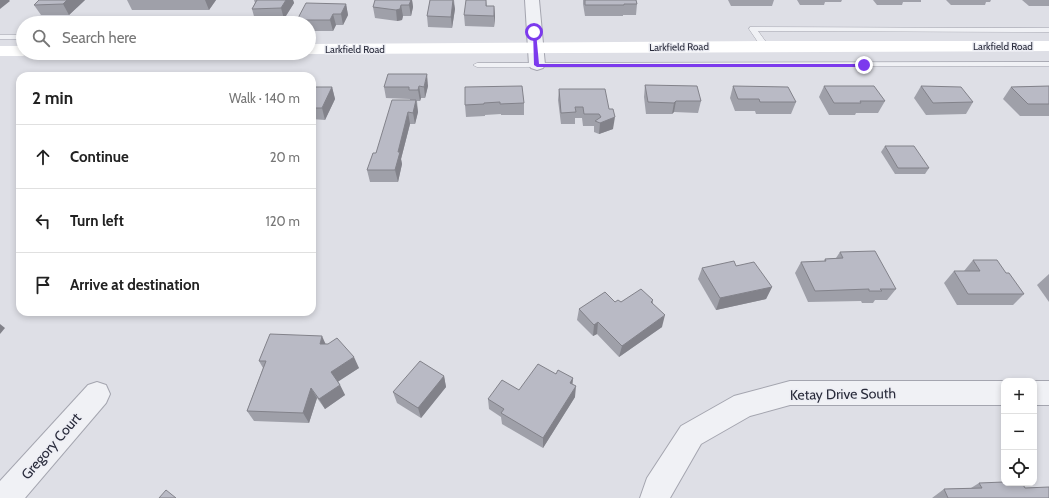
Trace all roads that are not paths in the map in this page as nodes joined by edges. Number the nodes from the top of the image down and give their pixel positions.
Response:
1 (532, 0) edge
2 (1049, 30) edge
3 (0, 37) edge
4 (16, 37) edge
5 (764, 46) junction
6 (1049, 46) edge
7 (536, 48) junction
8 (316, 49) edge
9 (0, 51) edge
10 (16, 51) edge
11 (1049, 64) edge
12 (477, 65) dead end
13 (537, 65) junction
14 (1001, 393) edge
15 (1037, 393) edge
16 (1049, 393) edge
17 (96, 394) dead end
18 (5, 498) edge
19 (655, 498) edge

1 - 7 street
2 - 5 lane
3 - 4 lane
5 - 6 main road, Larkfield Road
5 - 7 main road, Larkfield Road
7 - 8 main road, Larkfield Road
7 - 13 street
9 - 10 main road
11 - 13 lane
12 - 13 lane
14 - 19 street, Ketay Drive South
15 - 16 street
17 - 18 street, Gregory Court

